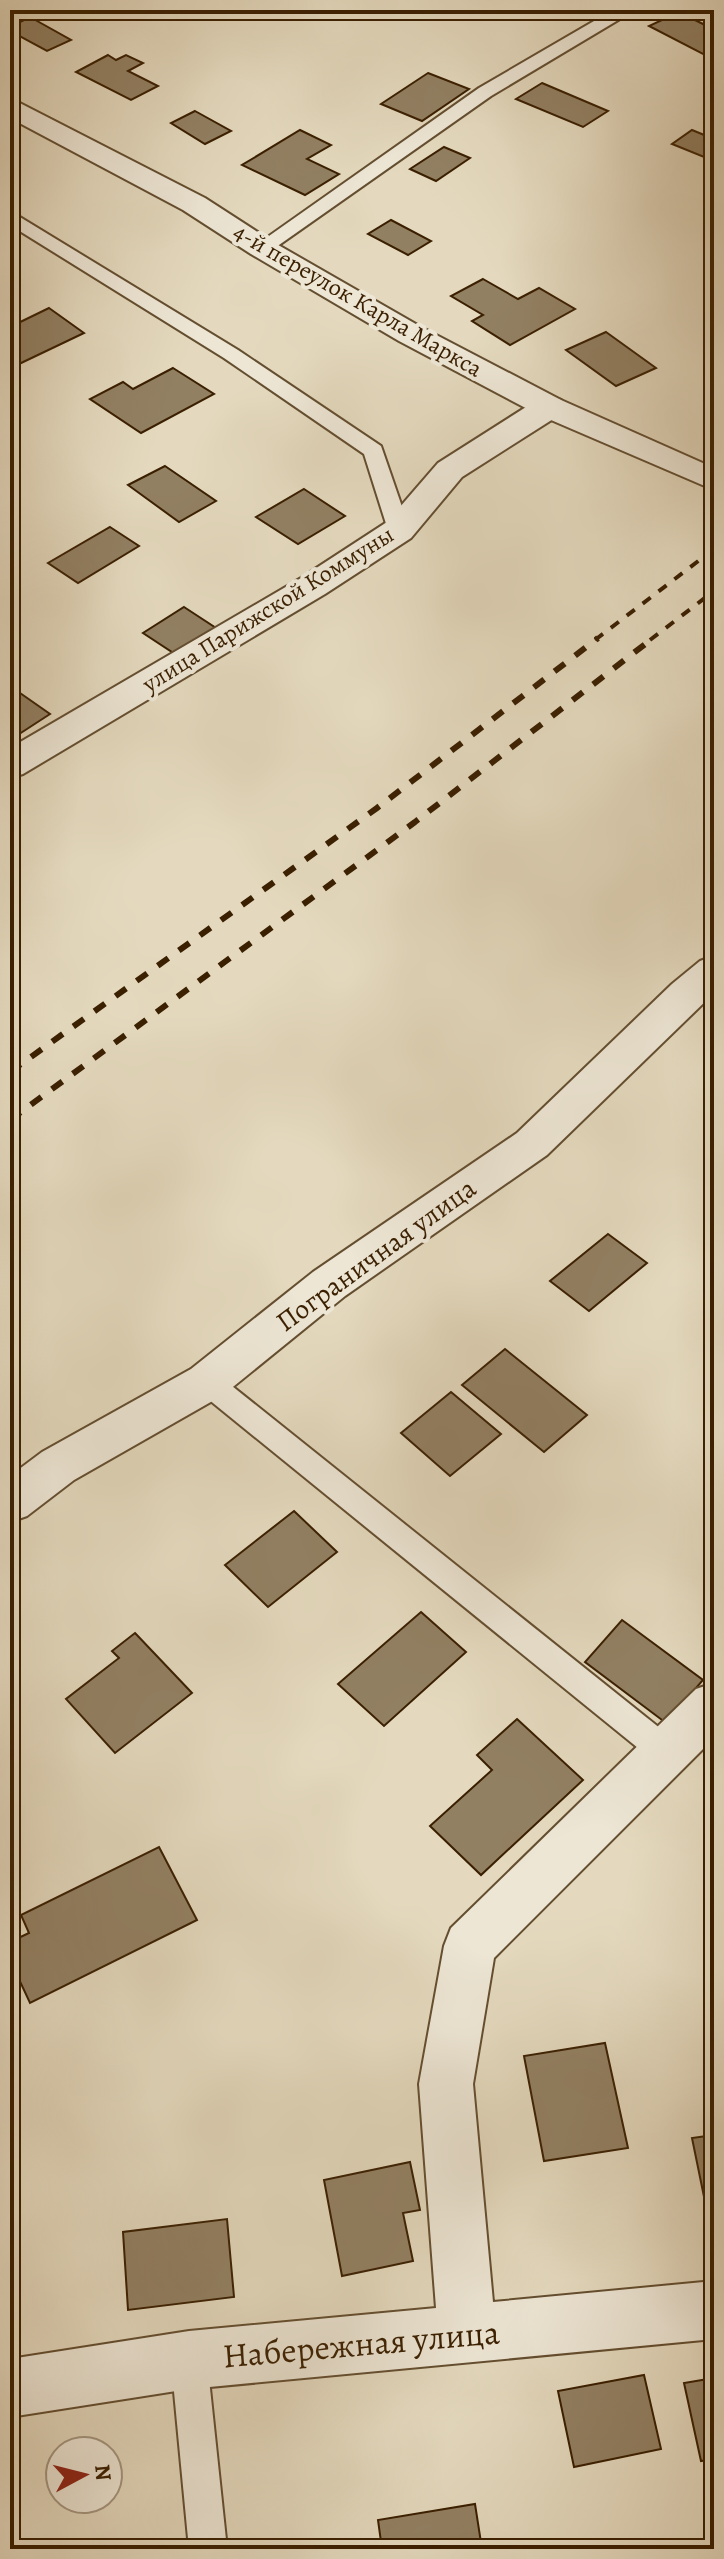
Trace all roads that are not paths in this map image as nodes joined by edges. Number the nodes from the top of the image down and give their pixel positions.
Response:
1 (626, 10) edge
2 (10, 107) edge
3 (10, 217) edge
4 (262, 248) junction
5 (549, 407) junction
6 (714, 480) edge
7 (399, 530) junction
8 (10, 765) edge
9 (714, 971) edge
10 (207, 1382) junction
11 (10, 1502) edge
12 (714, 1705) edge
13 (665, 1751) junction
14 (714, 2310) edge
15 (467, 2333) junction
16 (189, 2360) junction
17 (10, 2388) edge
18 (208, 2549) edge

1 - 4 lane
2 - 4 street, 4-й переулок Карла Маркса
3 - 7 lane
4 - 5 street, 4-й переулок Карла Маркса
5 - 6 street, 4-й переулок Карла Маркса
5 - 7 street, улица Парижской Коммуны
7 - 8 street, улица Парижской Коммуны
9 - 10 street, Пограничная улица
10 - 11 street, Пограничная улица
10 - 13 lane
12 - 13 street
13 - 15 street
14 - 15 street, Набережная улица
15 - 16 street, Набережная улица
16 - 17 street, Набережная улица
16 - 18 lane

